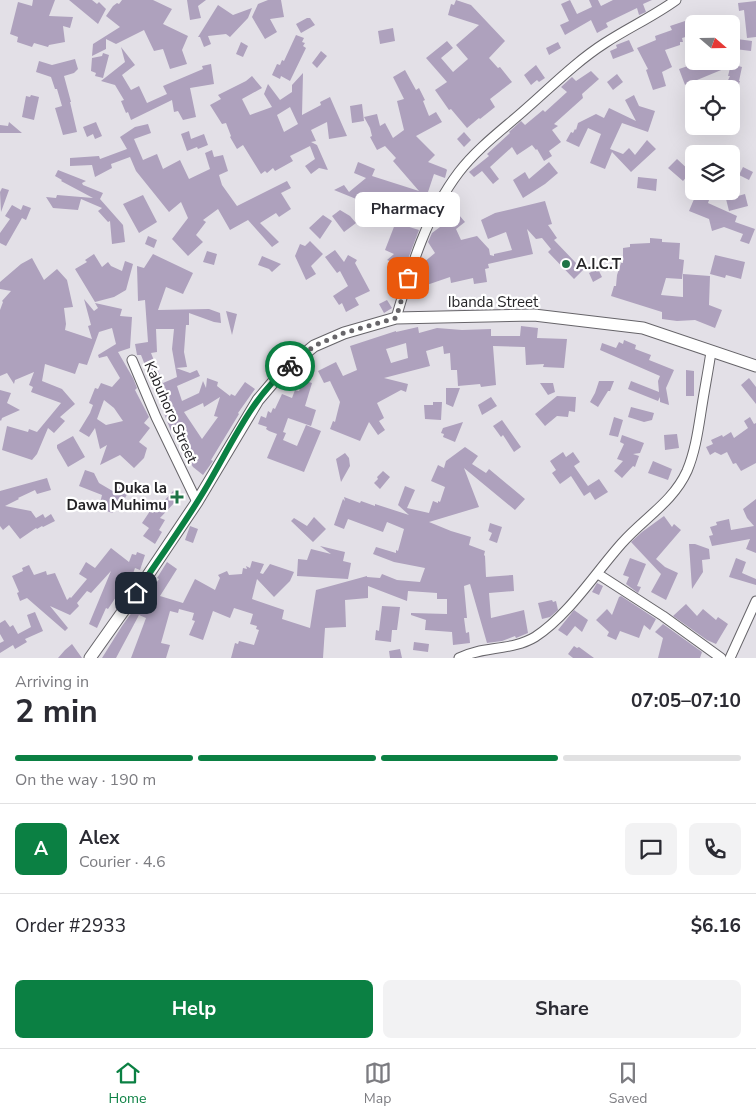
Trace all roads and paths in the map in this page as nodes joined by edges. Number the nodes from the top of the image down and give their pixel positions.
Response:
1 (676, 0) edge
2 (396, 318) junction
3 (710, 352) junction
4 (132, 360) dead end
5 (756, 366) edge
6 (197, 502) junction
7 (598, 574) junction
8 (756, 601) edge
9 (90, 658) edge
10 (458, 658) edge
11 (721, 658) edge
12 (730, 658) edge

1 - 2 street
2 - 3 street, Ibanda Street
2 - 6 street, Ibanda Street
3 - 5 street, Ibanda Street
3 - 7 street
4 - 6 street, Kabuhoro Street
6 - 9 street, Ibanda Street
7 - 10 street
7 - 11 street
8 - 12 street

